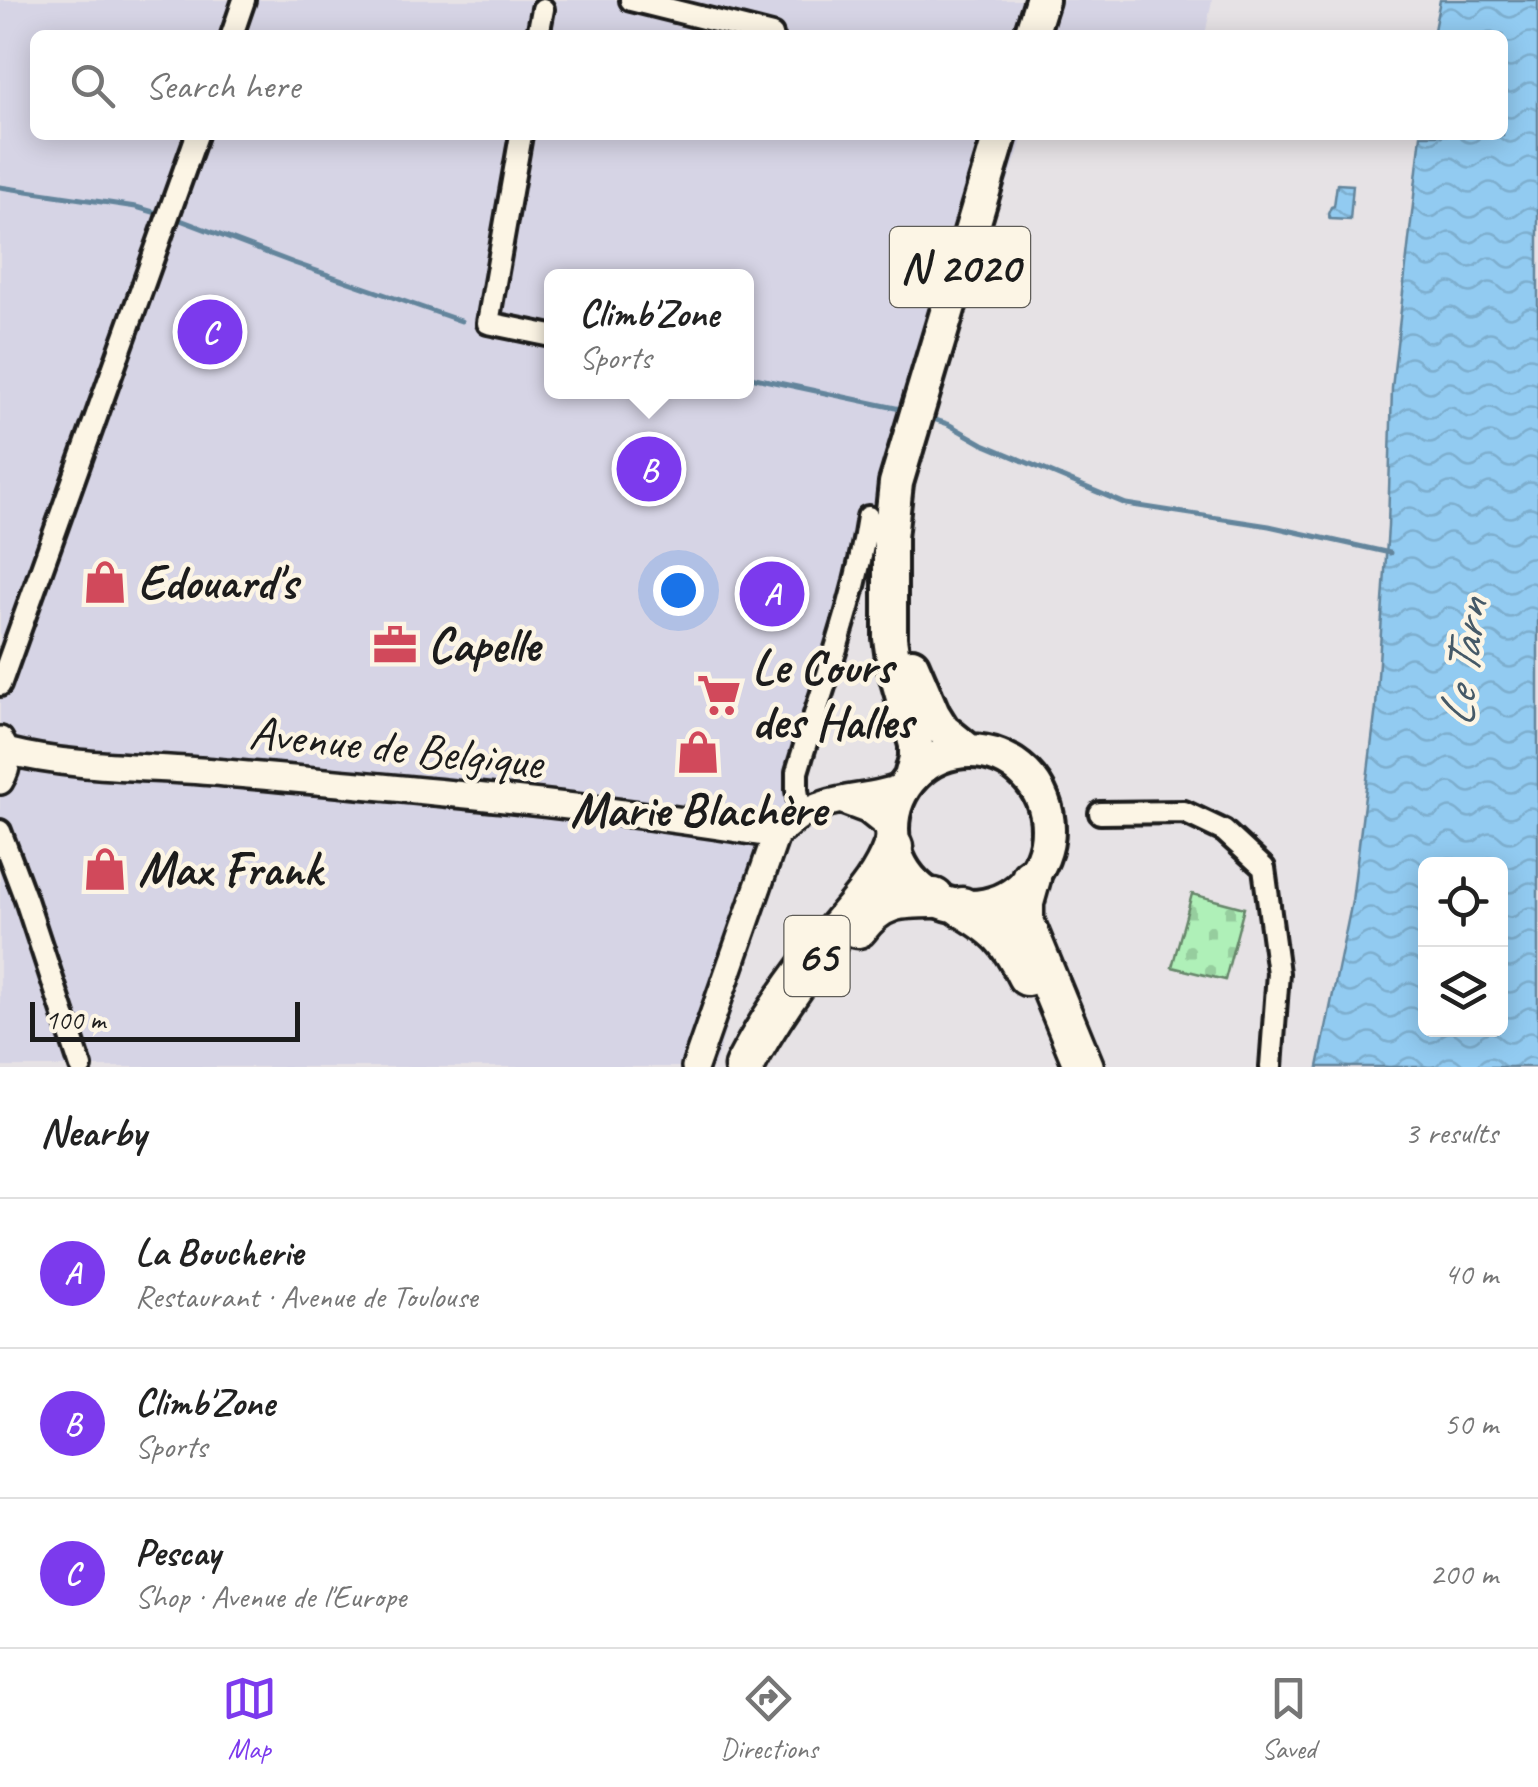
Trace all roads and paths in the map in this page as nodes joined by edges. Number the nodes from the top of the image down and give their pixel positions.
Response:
1 (244, 0) edge
2 (631, 0) edge
3 (1042, 0) edge
4 (543, 9) dead end
5 (234, 30) edge
6 (539, 30) edge
7 (752, 30) edge
8 (1033, 30) edge
9 (194, 140) edge
10 (520, 140) edge
11 (998, 140) edge
12 (544, 334) edge
13 (868, 517) dead end
14 (891, 600) junction
15 (0, 685) edge
16 (3, 746) edge
17 (970, 751) junction
18 (908, 781) junction
19 (0, 782) edge
20 (843, 802) junction
21 (801, 814) junction
22 (1100, 814) dead end
23 (0, 830) edge
24 (776, 834) junction
25 (892, 838) junction
26 (1031, 878) junction
27 (948, 903) junction
28 (82, 1067) edge
29 (695, 1067) edge
30 (744, 1067) edge
31 (766, 1067) edge
32 (1065, 1067) edge
33 (1084, 1067) edge
34 (1271, 1067) edge

1 - 5 street
2 - 7 street
3 - 8 main road
4 - 6 street
9 - 15 street
10 - 12 street
11 - 14 main road, N 2020
13 - 21 street
14 - 17 main road, N 2020
14 - 18 main road, N 2020
16 - 19 street
16 - 24 street, Avenue de Belgique
17 - 18 main road
17 - 26 main road
18 - 20 street
18 - 25 main road
20 - 21 street
20 - 25 street
21 - 24 street
22 - 34 street
23 - 28 street
24 - 29 street
25 - 27 main road
25 - 30 highway, 65
26 - 27 main road
26 - 33 highway
27 - 31 highway, 65
27 - 32 highway

